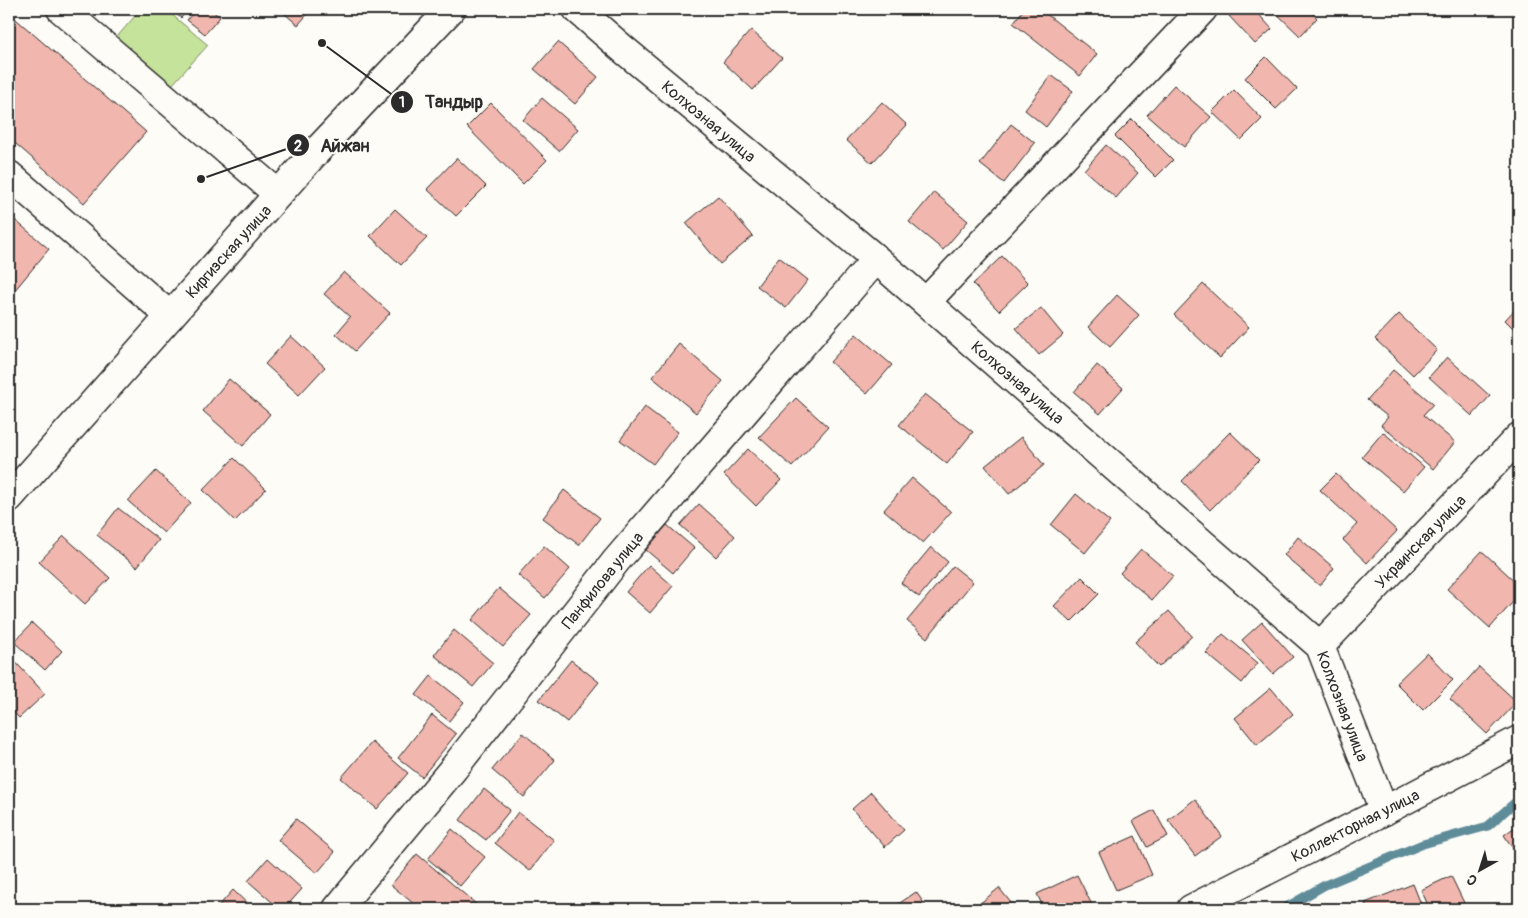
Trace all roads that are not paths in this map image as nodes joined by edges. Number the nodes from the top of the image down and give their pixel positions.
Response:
1 (62, 9) edge
2 (451, 9) edge
3 (577, 9) edge
4 (1203, 9) edge
5 (9, 175) edge
6 (278, 194) junction
7 (876, 259) junction
8 (926, 302) junction
9 (170, 316) junction
10 (1519, 437) edge
11 (9, 498) edge
12 (1320, 646) junction
13 (1519, 740) edge
14 (1384, 811) junction
15 (337, 909) edge
16 (1190, 909) edge

1 - 6 street
2 - 6 street, Киргизская улица
3 - 7 street, Колхозная улица
4 - 8 street
5 - 9 street
6 - 9 street, Киргизская улица
7 - 8 street, Колхозная улица
7 - 15 street, Панфилова улица
8 - 12 street, Колхозная улица
9 - 11 street, Киргизская улица
10 - 12 street, Украинская улица
12 - 14 street, Колхозная улица
13 - 14 street, Коллекторная улица
14 - 16 street, Коллекторная улица

